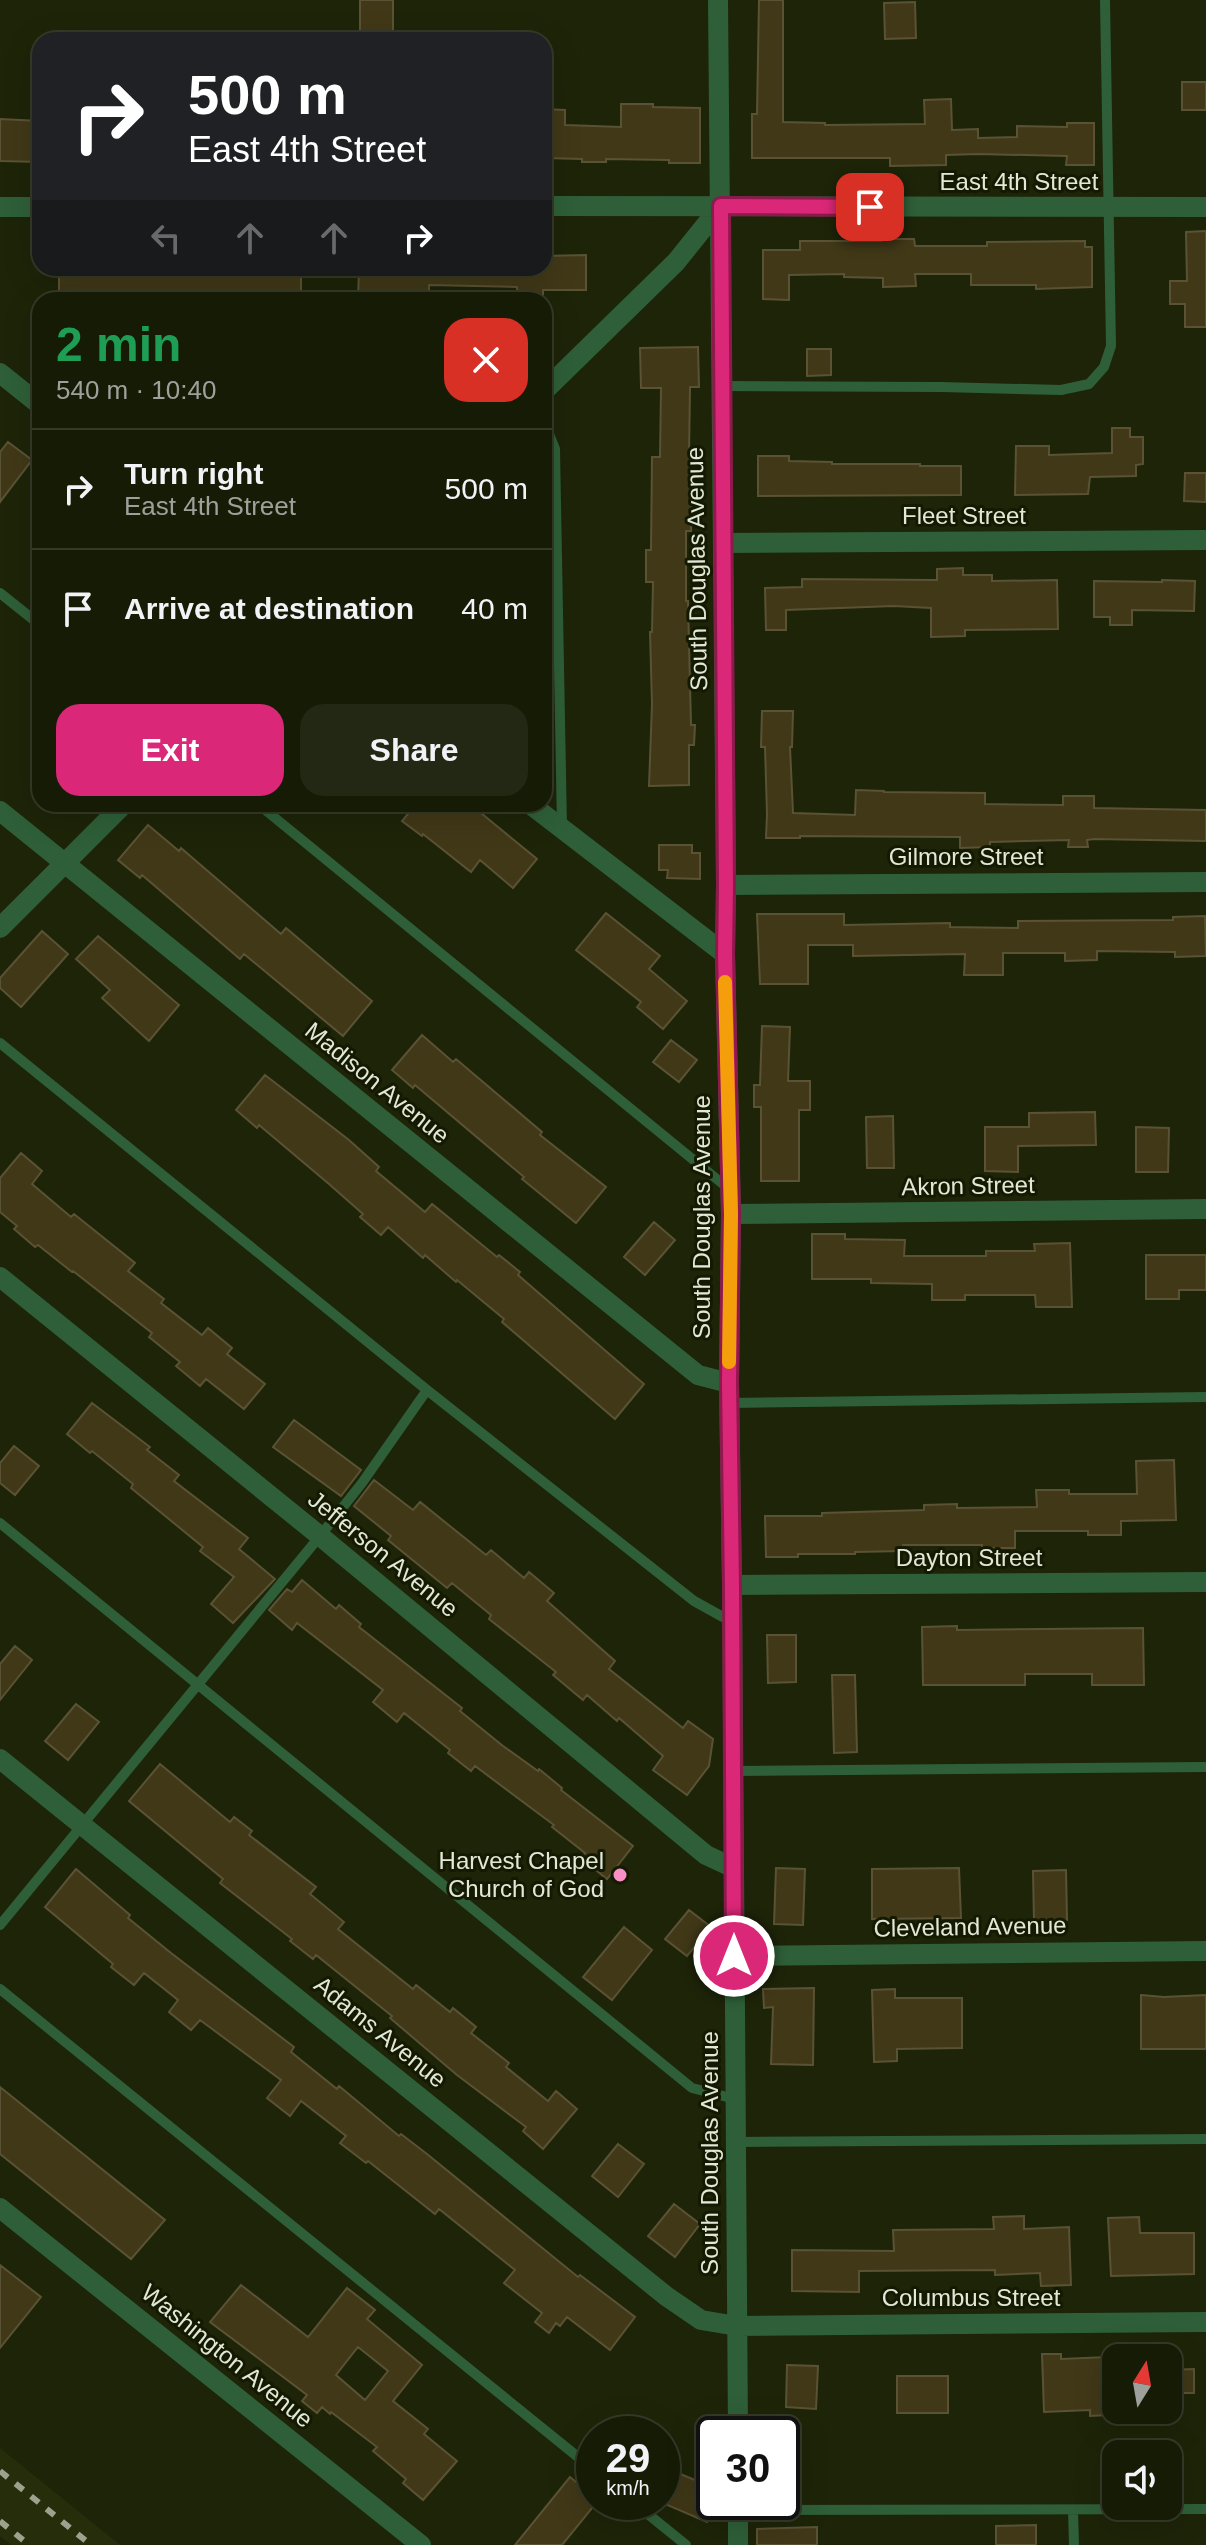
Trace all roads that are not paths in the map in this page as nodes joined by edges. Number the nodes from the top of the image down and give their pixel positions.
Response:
1 (718, 0) edge
2 (1105, 0) edge
3 (552, 206) edge
4 (721, 206) junction
5 (0, 207) edge
6 (32, 207) edge
7 (1206, 207) edge
8 (1108, 208) junction
9 (0, 373) edge
10 (552, 383) edge
11 (721, 386) junction
12 (32, 397) edge
13 (552, 442) edge
14 (1206, 540) edge
15 (723, 543) junction
16 (0, 593) edge
17 (32, 619) edge
18 (0, 811) edge
19 (116, 812) edge
20 (268, 812) edge
21 (540, 812) edge
22 (562, 830) junction
23 (65, 864) junction
24 (1206, 882) edge
25 (726, 885) junction
26 (0, 928) edge
27 (725, 954) junction
28 (0, 1043) edge
29 (730, 1191) junction
30 (1206, 1209) edge
31 (731, 1214) junction
32 (0, 1277) edge
33 (427, 1390) junction
34 (729, 1393) junction
35 (1206, 1397) edge
36 (0, 1523) edge
37 (320, 1536) junction
38 (1206, 1582) edge
39 (732, 1585) junction
40 (732, 1622) junction
41 (197, 1683) junction
42 (0, 1759) edge
43 (1206, 1767) edge
44 (733, 1771) junction
45 (83, 1825) junction
46 (734, 1868) junction
47 (0, 1925) edge
48 (1206, 1951) edge
49 (734, 1956) junction
50 (0, 1989) edge
51 (736, 2099) junction
52 (1206, 2139) edge
53 (736, 2142) junction
54 (0, 2208) edge
55 (1206, 2322) edge
56 (737, 2326) junction
57 (738, 2416) edge
58 (576, 2455) edge
59 (800, 2507) edge
60 (1206, 2509) edge
61 (1073, 2510) junction
62 (655, 2520) edge
63 (738, 2520) edge
64 (421, 2545) edge
65 (686, 2545) edge
66 (738, 2545) edge
67 (1074, 2545) edge

1 - 4 street, South Douglas Avenue
2 - 8 lane
3 - 4 street, East 4th Street
4 - 8 street, East 4th Street
4 - 10 street
4 - 11 street, South Douglas Avenue
5 - 6 street
7 - 8 street, East 4th Street
8 - 11 lane
9 - 12 street
11 - 15 street, South Douglas Avenue
13 - 22 lane
14 - 15 street, Fleet Street
15 - 25 street, South Douglas Avenue
16 - 17 lane
18 - 23 street, Madison Avenue
19 - 23 street
20 - 29 lane
21 - 22 street
22 - 27 street
23 - 26 street
23 - 34 street, Madison Avenue
24 - 25 street, Gilmore Street
25 - 27 street, South Douglas Avenue
27 - 29 street, South Douglas Avenue
28 - 33 lane
29 - 31 street, South Douglas Avenue
30 - 31 street, Akron Street
31 - 34 street, South Douglas Avenue
32 - 37 street, Jefferson Avenue
33 - 37 lane
33 - 40 lane
34 - 35 lane
34 - 39 street, South Douglas Avenue
36 - 41 lane
37 - 41 lane
37 - 46 street, Jefferson Avenue
38 - 39 street, Dayton Street
39 - 40 street, South Douglas Avenue
40 - 44 street, South Douglas Avenue
41 - 45 lane
41 - 51 lane
42 - 45 street, Adams Avenue
43 - 44 lane
44 - 46 street, South Douglas Avenue
45 - 47 lane
45 - 56 street, Adams Avenue
46 - 49 street, South Douglas Avenue
48 - 49 street, Cleveland Avenue
49 - 51 street, South Douglas Avenue
50 - 58 lane
51 - 53 street, South Douglas Avenue
52 - 53 lane
53 - 56 street, South Douglas Avenue
54 - 64 street, Washington Avenue
55 - 56 street, Columbus Street
56 - 57 street, South Douglas Avenue
59 - 61 lane
60 - 61 lane
61 - 67 lane
62 - 65 lane
63 - 66 street

